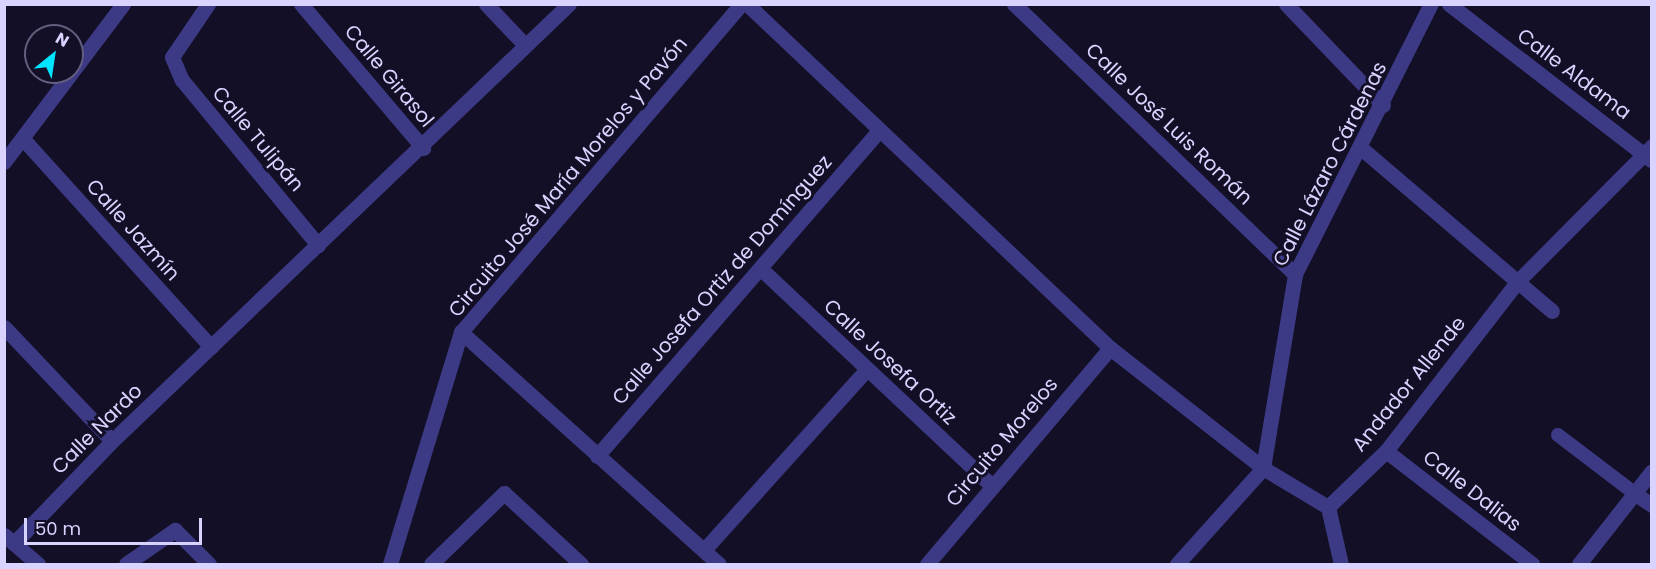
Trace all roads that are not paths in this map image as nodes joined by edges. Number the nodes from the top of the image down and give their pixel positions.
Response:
1 (123, 4) edge
2 (208, 4) edge
3 (301, 4) edge
4 (486, 4) edge
5 (569, 4) edge
6 (741, 4) edge
7 (747, 4) edge
8 (1014, 4) edge
9 (1286, 4) edge
10 (1431, 4) edge
11 (1449, 4) edge
12 (524, 44) junction
13 (1383, 105) junction
14 (879, 131) junction
15 (24, 140) junction
16 (423, 148) junction
17 (1361, 148) junction
18 (1649, 154) edge
19 (4, 162) edge
20 (318, 245) junction
21 (760, 268) junction
22 (1295, 274) junction
23 (1517, 282) junction
24 (1552, 311) dead end
25 (4, 327) edge
26 (461, 332) junction
27 (211, 347) junction
28 (1110, 348) junction
29 (866, 370) junction
30 (1558, 435) dead end
31 (112, 441) junction
32 (1386, 451) junction
33 (597, 456) junction
34 (1263, 468) junction
35 (1652, 471) edge
36 (992, 486) junction
37 (1634, 493) junction
38 (1652, 505) edge
39 (1328, 507) junction
40 (9, 539) edge
41 (704, 550) junction
42 (38, 564) edge
43 (126, 564) edge
44 (209, 564) edge
45 (390, 564) edge
46 (431, 564) edge
47 (581, 564) edge
48 (719, 564) edge
49 (927, 564) edge
50 (1177, 564) edge
51 (1341, 564) edge
52 (1532, 564) edge
53 (1579, 564) edge

1 - 15 street
2 - 20 street, Calle Tulipán
3 - 16 street, Calle Girasol
4 - 12 street
5 - 12 street, Calle Nardo
6 - 26 street, Circuito José María Morelos y Pavón
7 - 14 street
8 - 22 street, Calle José Luis Román
9 - 13 street
10 - 13 street, Calle Lázaro Cárdenas
11 - 18 street, Calle Aldama
12 - 16 street, Calle Nardo
13 - 17 street, Calle Lázaro Cárdenas
14 - 21 street, Calle Josefa Ortiz de Domínguez
14 - 28 street
15 - 19 street
15 - 27 street, Calle Jazmín
16 - 20 street, Calle Nardo
17 - 22 street, Calle Lázaro Cárdenas
17 - 23 street
18 - 23 street, Andador Allende
20 - 27 street, Calle Nardo
21 - 29 street, Calle Josefa Ortiz
21 - 33 street, Calle Josefa Ortiz de Domínguez
22 - 34 street, Calle Lázaro Cárdenas
23 - 24 street
23 - 32 street, Andador Allende
25 - 31 street
26 - 33 street, Circuito José María Morelos y Pavón
26 - 45 street
27 - 31 street, Calle Nardo
28 - 34 street
28 - 36 street, Circuito Morelos
29 - 36 street, Calle Josefa Ortiz
29 - 41 street
30 - 37 lane
31 - 40 street, Calle Nardo
32 - 39 street, Andador Allende
32 - 52 street, Calle Dalias
33 - 41 street, Circuito José María Morelos y Pavón
34 - 39 street
34 - 50 street
35 - 37 street
36 - 49 street, Circuito Morelos
37 - 38 street
37 - 53 street
39 - 51 street
40 - 42 street
41 - 48 street, Circuito José María Morelos y Pavón
43 - 44 street
46 - 47 street

